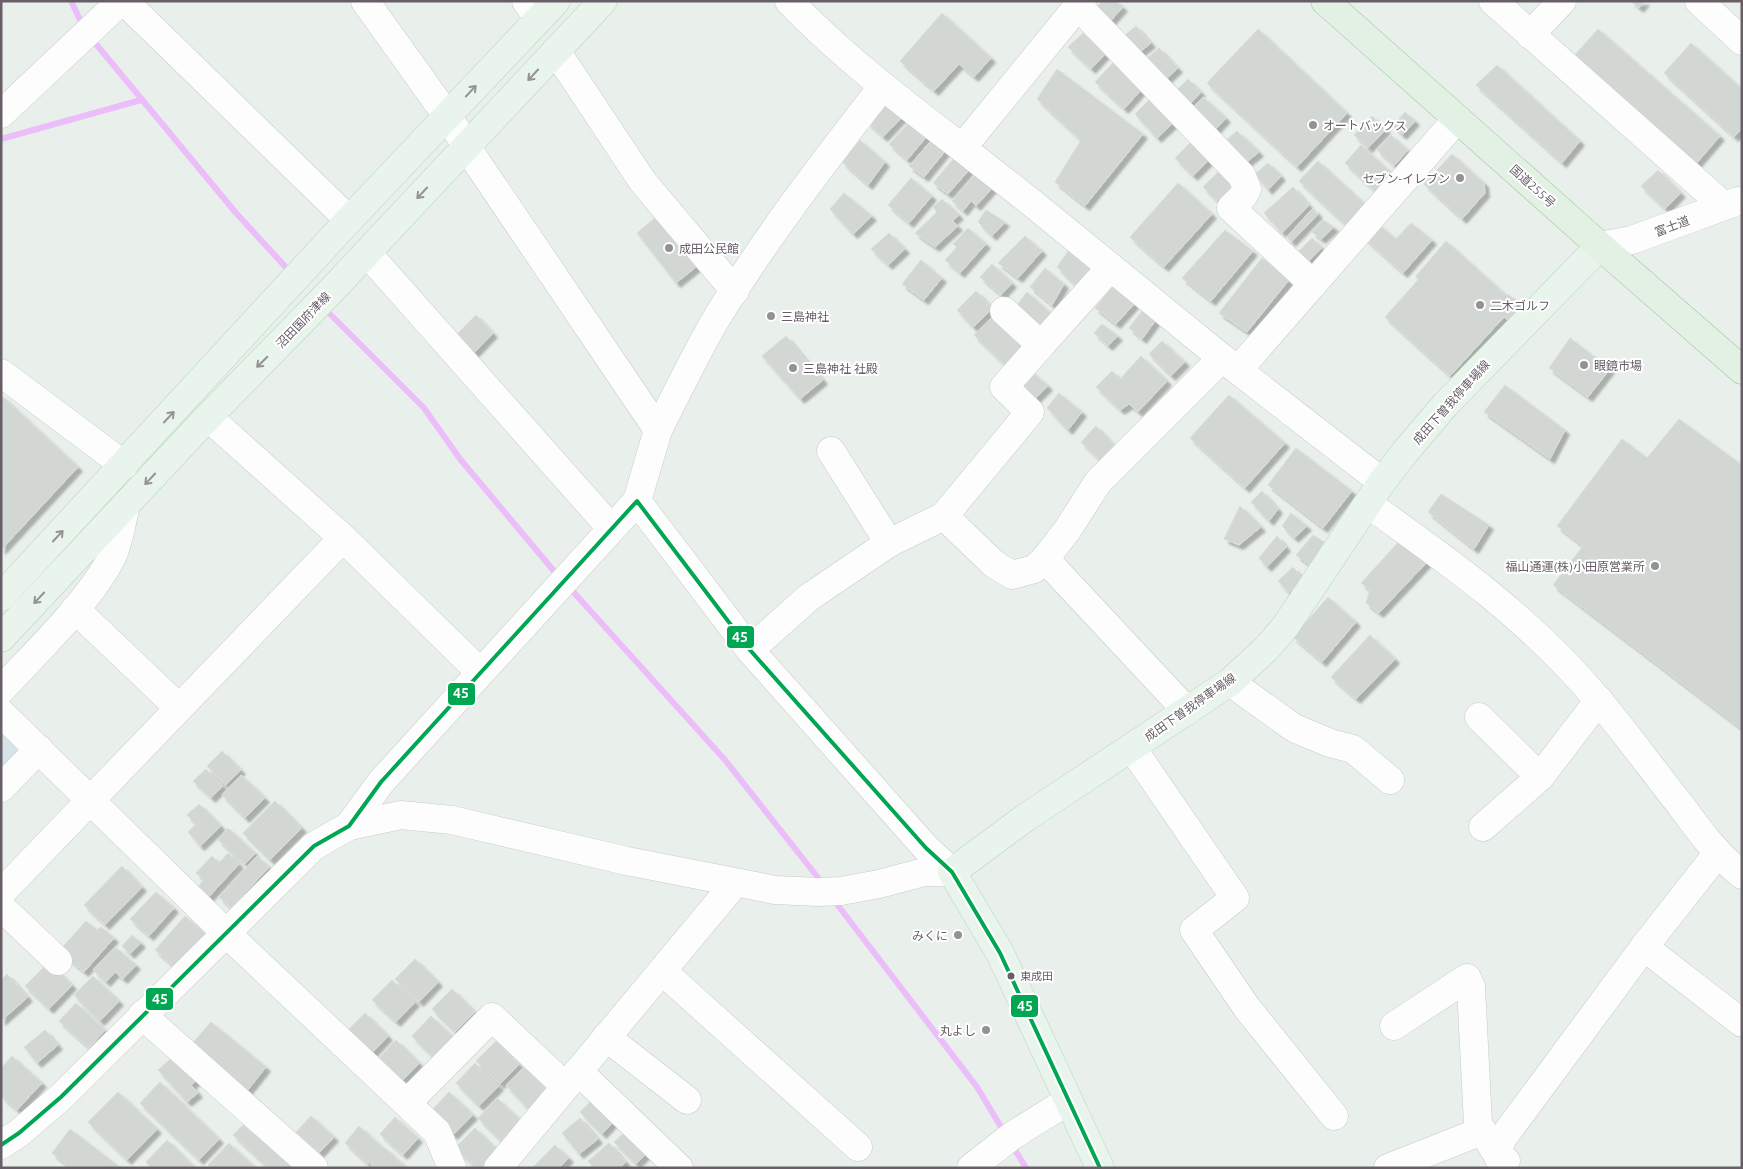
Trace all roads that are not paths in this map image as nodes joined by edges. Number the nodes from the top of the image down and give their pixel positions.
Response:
1 (122, 1) edge
2 (364, 1) edge
3 (603, 1) edge
4 (789, 1) edge
5 (1325, 1) edge
6 (1493, 1) edge
7 (1562, 1) edge
8 (1699, 1) edge
9 (1080, 4) edge
10 (540, 7) edge
11 (1530, 35) junction
12 (1742, 41) edge
13 (556, 51) junction
14 (882, 86) junction
15 (1, 114) edge
16 (448, 116) junction
17 (1457, 119) junction
18 (466, 146) junction
19 (962, 148) junction
20 (1733, 203) edge
21 (349, 220) junction
22 (1600, 246) junction
23 (367, 253) junction
24 (1110, 268) junction
25 (1313, 284) junction
26 (735, 291) junction
27 (1004, 311) dead end
28 (1040, 345) junction
29 (1230, 364) junction
30 (1742, 370) edge
31 (1, 373) edge
32 (208, 417) junction
33 (658, 430) junction
34 (831, 451) dead end
35 (124, 465) junction
36 (1375, 493) junction
37 (636, 500) junction
38 (126, 505) junction
39 (944, 516) junction
40 (611, 528) junction
41 (343, 538) junction
42 (889, 543) junction
43 (1044, 559) junction
44 (1, 597) edge
45 (75, 609) junction
46 (1, 638) edge
47 (750, 650) junction
48 (480, 672) junction
49 (1230, 682) junction
50 (1, 690) edge
51 (1599, 700) junction
52 (179, 708) junction
53 (1187, 711) junction
54 (1, 713) edge
55 (1479, 717) dead end
56 (1132, 748) junction
57 (38, 749) junction
58 (1540, 777) junction
59 (1390, 780) dead end
60 (1, 788) edge
61 (90, 800) junction
62 (349, 826) junction
63 (1483, 827) dead end
64 (1717, 854) junction
65 (952, 872) junction
66 (1742, 875) edge
67 (735, 883) junction
68 (1, 893) edge
69 (1, 906) edge
70 (226, 933) junction
71 (1644, 947) junction
72 (58, 961) dead end
73 (662, 970) junction
74 (142, 1015) junction
75 (1742, 1023) edge
76 (1394, 1026) dead end
77 (606, 1037) junction
78 (571, 1078) junction
79 (687, 1100) dead end
80 (1068, 1101) junction
81 (407, 1103) junction
82 (1334, 1116) dead end
83 (1482, 1131) junction
84 (10, 1139) edge
85 (858, 1147) dead end
86 (1, 1160) edge
87 (665, 1163) edge
88 (1505, 1163) edge
89 (314, 1168) edge
90 (452, 1168) edge
91 (498, 1168) edge
92 (971, 1168) edge
93 (1100, 1168) edge
94 (1388, 1168) edge

1 - 15 street
1 - 21 street
2 - 16 street
3 - 13 main road, 沼田国府津線
4 - 14 street
5 - 17 highway, 国道255号
6 - 11 street
7 - 11 street
8 - 12 street
9 - 19 street
9 - 25 street
16 -> 10 main road
11 - 20 street
13 -> 18 main road, 沼田国府津線
13 - 26 street
14 - 19 street
14 - 26 street
16 - 18 street
16 - 21 main road
17 - 22 highway, 国道255号
17 - 25 street
18 -> 23 main road, 沼田国府津線
18 - 33 street
19 - 24 street
20 - 22 street, 富士道
35 -> 21 main road
22 - 30 highway, 国道255号
22 - 36 main road, 成田下曽我停車場線
23 -> 32 main road, 沼田国府津線
23 - 40 street
24 - 28 street
24 - 29 street
25 - 29 street
26 - 33 street
27 - 28 street
28 - 39 street
29 - 36 street
29 - 43 street
31 - 35 street
32 -> 38 main road, 沼田国府津線
32 - 41 street
33 - 37 street
34 - 42 street
44 -> 35 main road
36 - 49 main road, 成田下曽我停車場線
36 - 51 street
37 - 40 street
37 - 47 street
38 - 45 street
38 -> 46 main road, 沼田国府津線
39 - 42 street
39 - 43 street
40 - 48 street
41 - 48 street
41 - 52 street
42 - 47 street
43 - 53 street
45 - 50 street
45 - 52 street
47 - 65 street
48 - 62 street
49 - 53 main road, 成田下曽我停車場線
49 - 59 street
51 - 58 street
51 - 64 street
52 - 61 street
53 - 56 main road, 成田下曽我停車場線
54 - 57 street
55 - 58 street
56 - 65 main road, 成田下曽我停車場線
56 - 82 street
57 - 60 street
57 - 61 street
58 - 63 street
61 - 68 street
61 - 70 street
62 - 67 street
62 - 70 street
64 - 66 street
64 - 71 street
65 - 67 street
65 - 80 main road
67 - 73 street
69 - 72 street
70 - 74 street
70 - 81 street
71 - 75 street
71 - 88 street
73 - 77 street
73 - 85 street
74 - 84 street
74 - 89 street
76 - 83 street
77 - 78 street
77 - 79 street
78 - 81 street
78 - 87 street
78 - 91 street
80 - 92 street
80 - 93 main road
81 - 90 street
83 - 88 street
83 - 94 street
84 - 86 street

